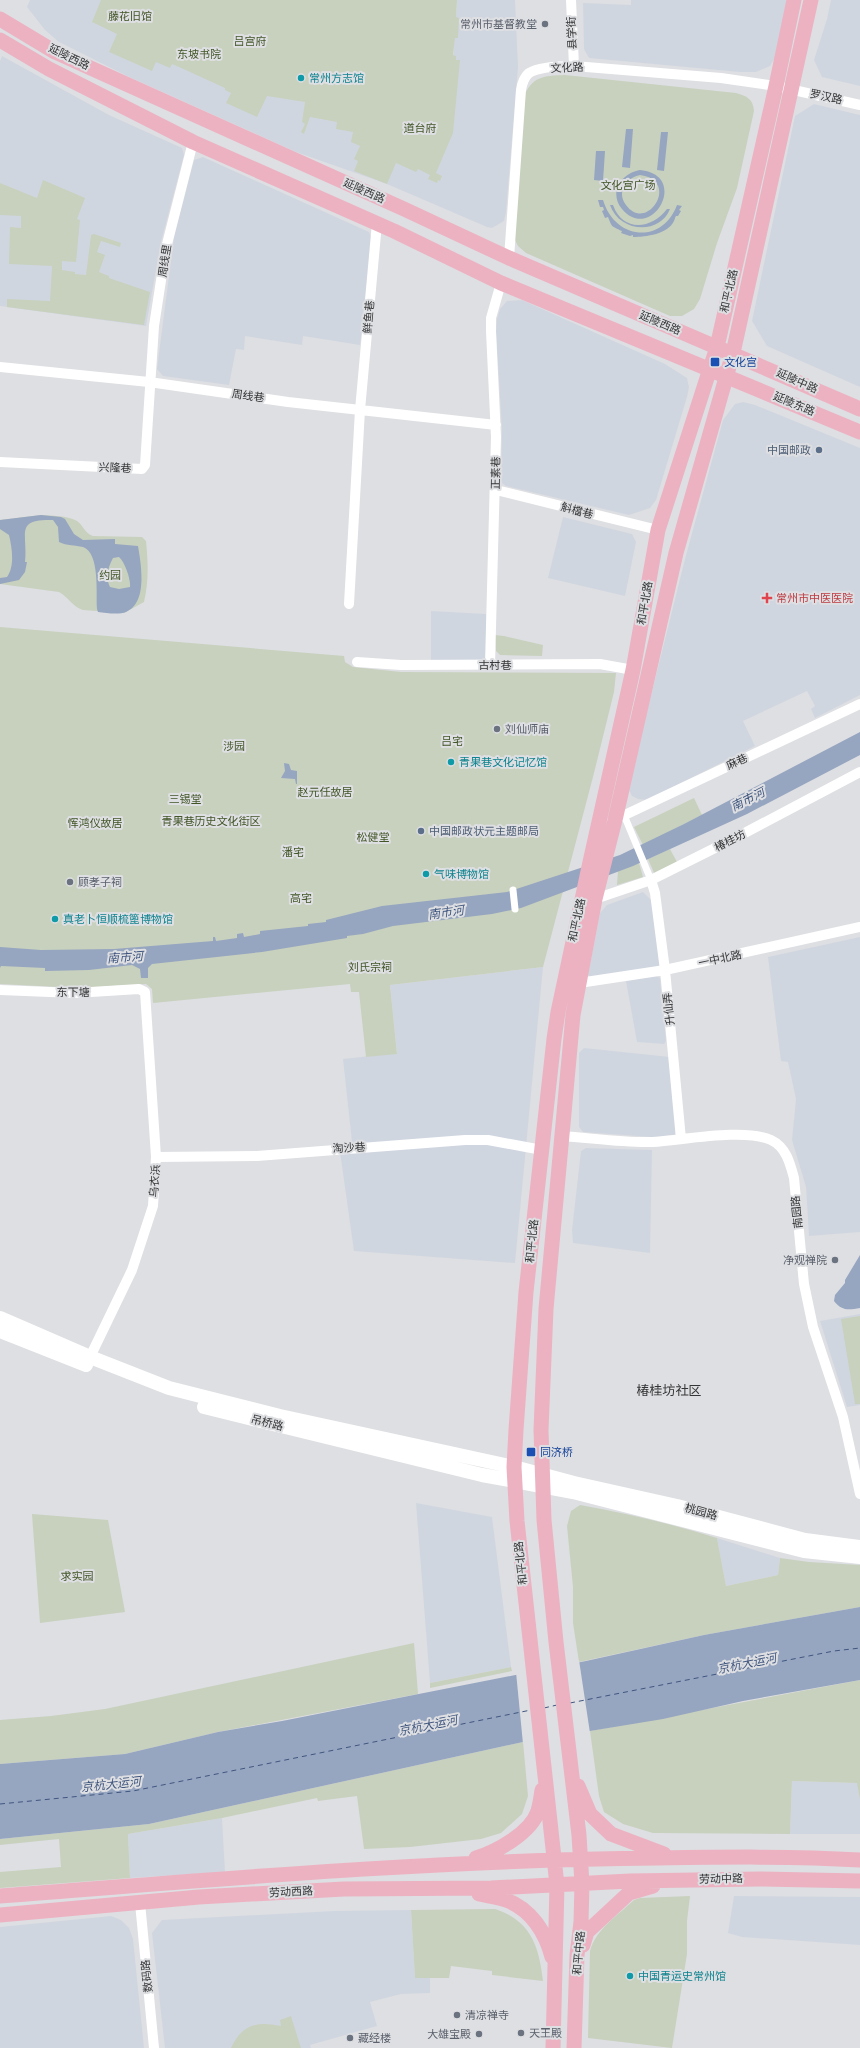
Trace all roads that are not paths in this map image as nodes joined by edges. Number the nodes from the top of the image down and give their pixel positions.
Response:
1 (571, 0) edge
2 (794, 0) edge
3 (811, 0) edge
4 (0, 19) edge
5 (0, 40) edge
6 (574, 66) junction
7 (776, 86) junction
8 (792, 90) junction
9 (860, 105) edge
10 (193, 142) junction
11 (377, 223) junction
12 (509, 258) junction
13 (501, 283) junction
14 (716, 347) junction
15 (734, 353) junction
16 (0, 367) edge
17 (710, 369) junction
18 (728, 377) junction
19 (149, 382) junction
20 (860, 409) edge
21 (360, 410) junction
22 (496, 425) junction
23 (860, 432) edge
24 (0, 462) edge
25 (496, 490) junction
26 (658, 530) junction
27 (349, 604) dead end
28 (357, 662) dead end
29 (490, 664) junction
30 (633, 670) junction
31 (860, 704) edge
32 (860, 772) edge
33 (620, 818) junction
34 (598, 828) junction
35 (649, 875) junction
36 (513, 890) dead end
37 (589, 895) junction
38 (515, 909) dead end
39 (860, 927) edge
40 (665, 970) junction
41 (579, 983) junction
42 (0, 990) edge
43 (145, 992) joint
44 (562, 1136) junction
45 (681, 1139) junction
46 (542, 1150) junction
47 (156, 1157) junction
48 (0, 1318) edge
49 (0, 1331) edge
50 (90, 1357) junction
51 (515, 1474) junction
52 (542, 1480) junction
53 (860, 1494) edge
54 (860, 1547) edge
55 (860, 1557) edge
56 (571, 1768) junction
57 (545, 1773) junction
58 (581, 1858) junction
59 (672, 1858) junction
60 (554, 1860) junction
61 (860, 1860) edge
62 (455, 1864) junction
63 (670, 1880) junction
64 (860, 1880) edge
65 (582, 1884) junction
66 (557, 1885) junction
67 (454, 1888) junction
68 (0, 1896) edge
69 (140, 1903) junction
70 (0, 1915) edge
71 (577, 1963) junction
72 (556, 1971) junction
73 (154, 2048) edge
74 (553, 2048) edge
75 (574, 2048) edge

1 - 6 street, 县学街
2 - 7 main road, 和平北路
3 - 8 main road, 和平北路
4 - 12 main road, 延陵西路
5 - 10 main road, 延陵西路
6 - 7 street, 文化路
6 - 12 street, 文化路
7 - 8 street, 文化路
7 - 14 main road, 和平北路
8 - 9 street, 罗汉路
8 - 15 main road, 和平北路
10 - 11 main road, 延陵西路
10 - 19 street, 周线里
11 - 13 main road, 延陵西路
11 - 21 street, 鲜鱼巷
12 - 14 main road, 延陵西路
13 - 17 main road, 延陵西路
13 - 22 street, 正素巷
14 - 15 main road, 延陵西路
14 - 17 main road, 和平北路
15 - 18 main road, 和平北路
15 - 20 main road, 延陵中路
16 - 19 street, 周线巷
17 - 18 main road, 延陵西路
17 - 26 main road, 和平北路
18 - 23 main road, 延陵东路
18 - 33 main road, 和平北路
19 - 21 street, 周线巷
19 - 24 street, 兴隆巷
21 - 22 street, 周线巷
21 - 27 street, 鲜鱼巷
22 - 25 street, 正素巷
25 - 26 street, 斛檔巷
25 - 29 street, 正素巷
26 - 30 main road, 和平北路
28 - 29 street, 古村巷
29 - 30 street, 古村巷
30 - 34 main road, 和平北路
31 - 33 street, 麻巷
32 - 35 street, 椿桂坊
33 - 34 street, 麻巷
33 - 35 street
33 - 37 main road, 和平北路
34 - 37 main road, 和平北路
35 - 37 street, 椿桂坊
35 - 40 street, 升仙弄
36 - 38 street
37 - 41 main road, 和平北路
37 - 46 main road, 和平北路
39 - 40 street, 一中北路
40 - 41 street, 一中北路
40 - 45 street, 升仙弄
41 - 44 main road, 和平北路
42 - 43 street, 东下塘
43 - 47 street, 乌衣浜
44 - 45 street, 南园路
44 - 52 main road, 和平北路
45 - 53 street, 南园路
46 - 47 street, 淘沙巷
46 - 51 main road, 和平北路
47 - 50 street, 乌衣浜
48 - 50 main road, 吊桥路
49 - 51 main road, 吊桥路
50 - 51 main road, 吊桥路
51 - 52 main road, 吊桥路
51 - 57 main road, 和平北路
52 - 54 main road, 桃园路
52 - 55 main road, 桃园路
52 - 56 main road, 和平北路
56 - 58 main road, 和平北路
56 - 59 main road
57 - 60 main road, 和平北路
57 - 62 main road
58 - 59 main road, 劳动西路
58 - 60 main road, 劳动西路
58 - 65 main road, 和平中路
59 - 61 main road, 劳动西路
60 - 62 main road, 劳动西路
60 - 66 main road, 和平中路
62 - 68 main road, 劳动西路
63 - 64 main road, 劳动中路
63 - 65 main road, 劳动中路
63 - 71 main road
65 - 66 main road, 劳动西路
65 - 71 main road, 和平中路
66 - 67 main road, 劳动西路
66 - 72 main road, 和平中路
67 - 69 main road, 劳动西路
67 - 72 main road
69 - 70 main road, 劳动西路
69 - 73 street, 数码路
71 - 75 main road, 和平中路
72 - 74 main road, 和平中路

